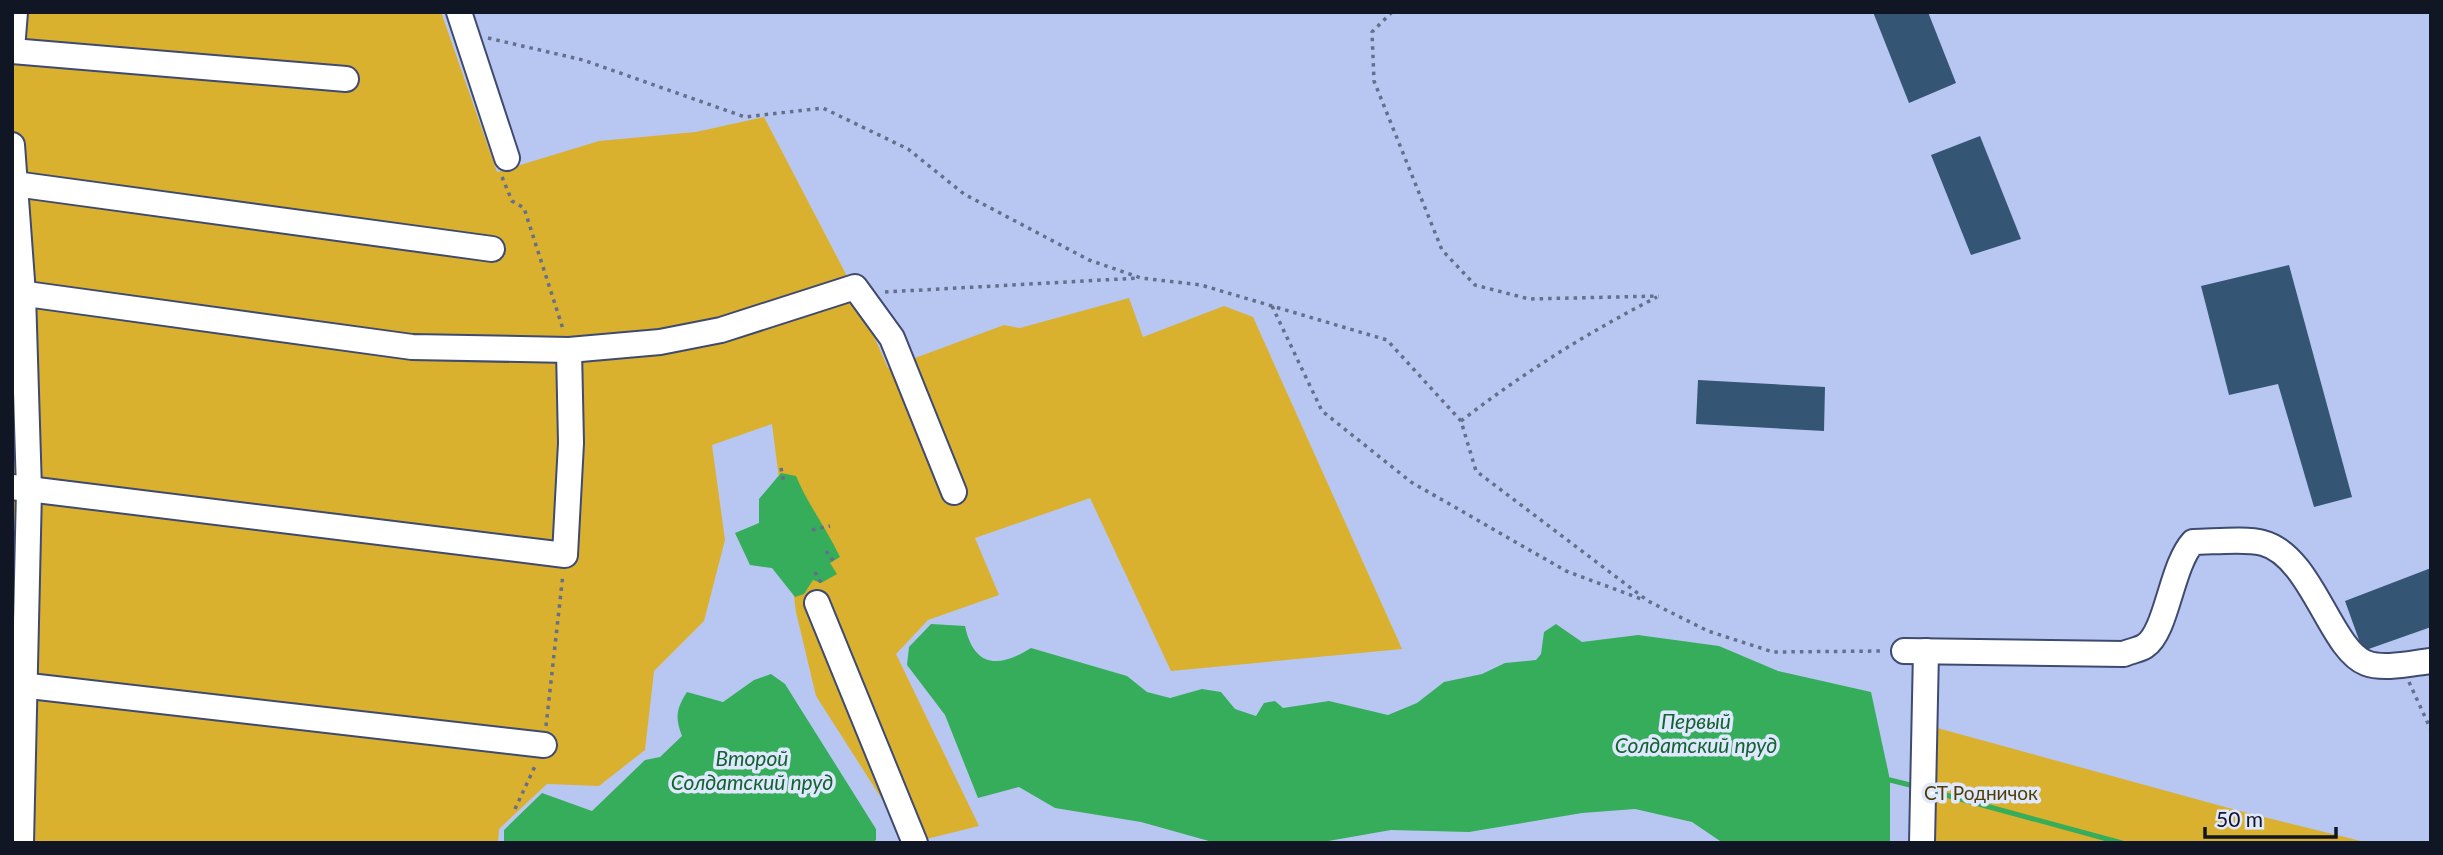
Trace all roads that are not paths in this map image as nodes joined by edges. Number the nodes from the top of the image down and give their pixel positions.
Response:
1 (15, 12) edge
2 (463, 22) edge
3 (12, 50) edge
4 (346, 79) dead end
5 (12, 145) edge
6 (507, 158) road end
7 (15, 184) junction
8 (492, 249) dead end
9 (18, 293) edge
10 (569, 351) junction
11 (21, 488) edge
12 (954, 492) dead end
13 (819, 593) road end
14 (2431, 661) edge
15 (19, 685) edge
16 (544, 745) road end
17 (21, 843) edge
18 (915, 843) edge
19 (1922, 843) edge

1 - 3 lane
2 - 6 lane
3 - 4 lane
5 - 7 lane
7 - 8 lane
7 - 9 lane
9 - 10 lane
9 - 11 lane
10 - 11 lane
10 - 12 lane
11 - 15 lane
13 - 18 lane
14 - 19 lane
15 - 16 lane
15 - 17 lane

